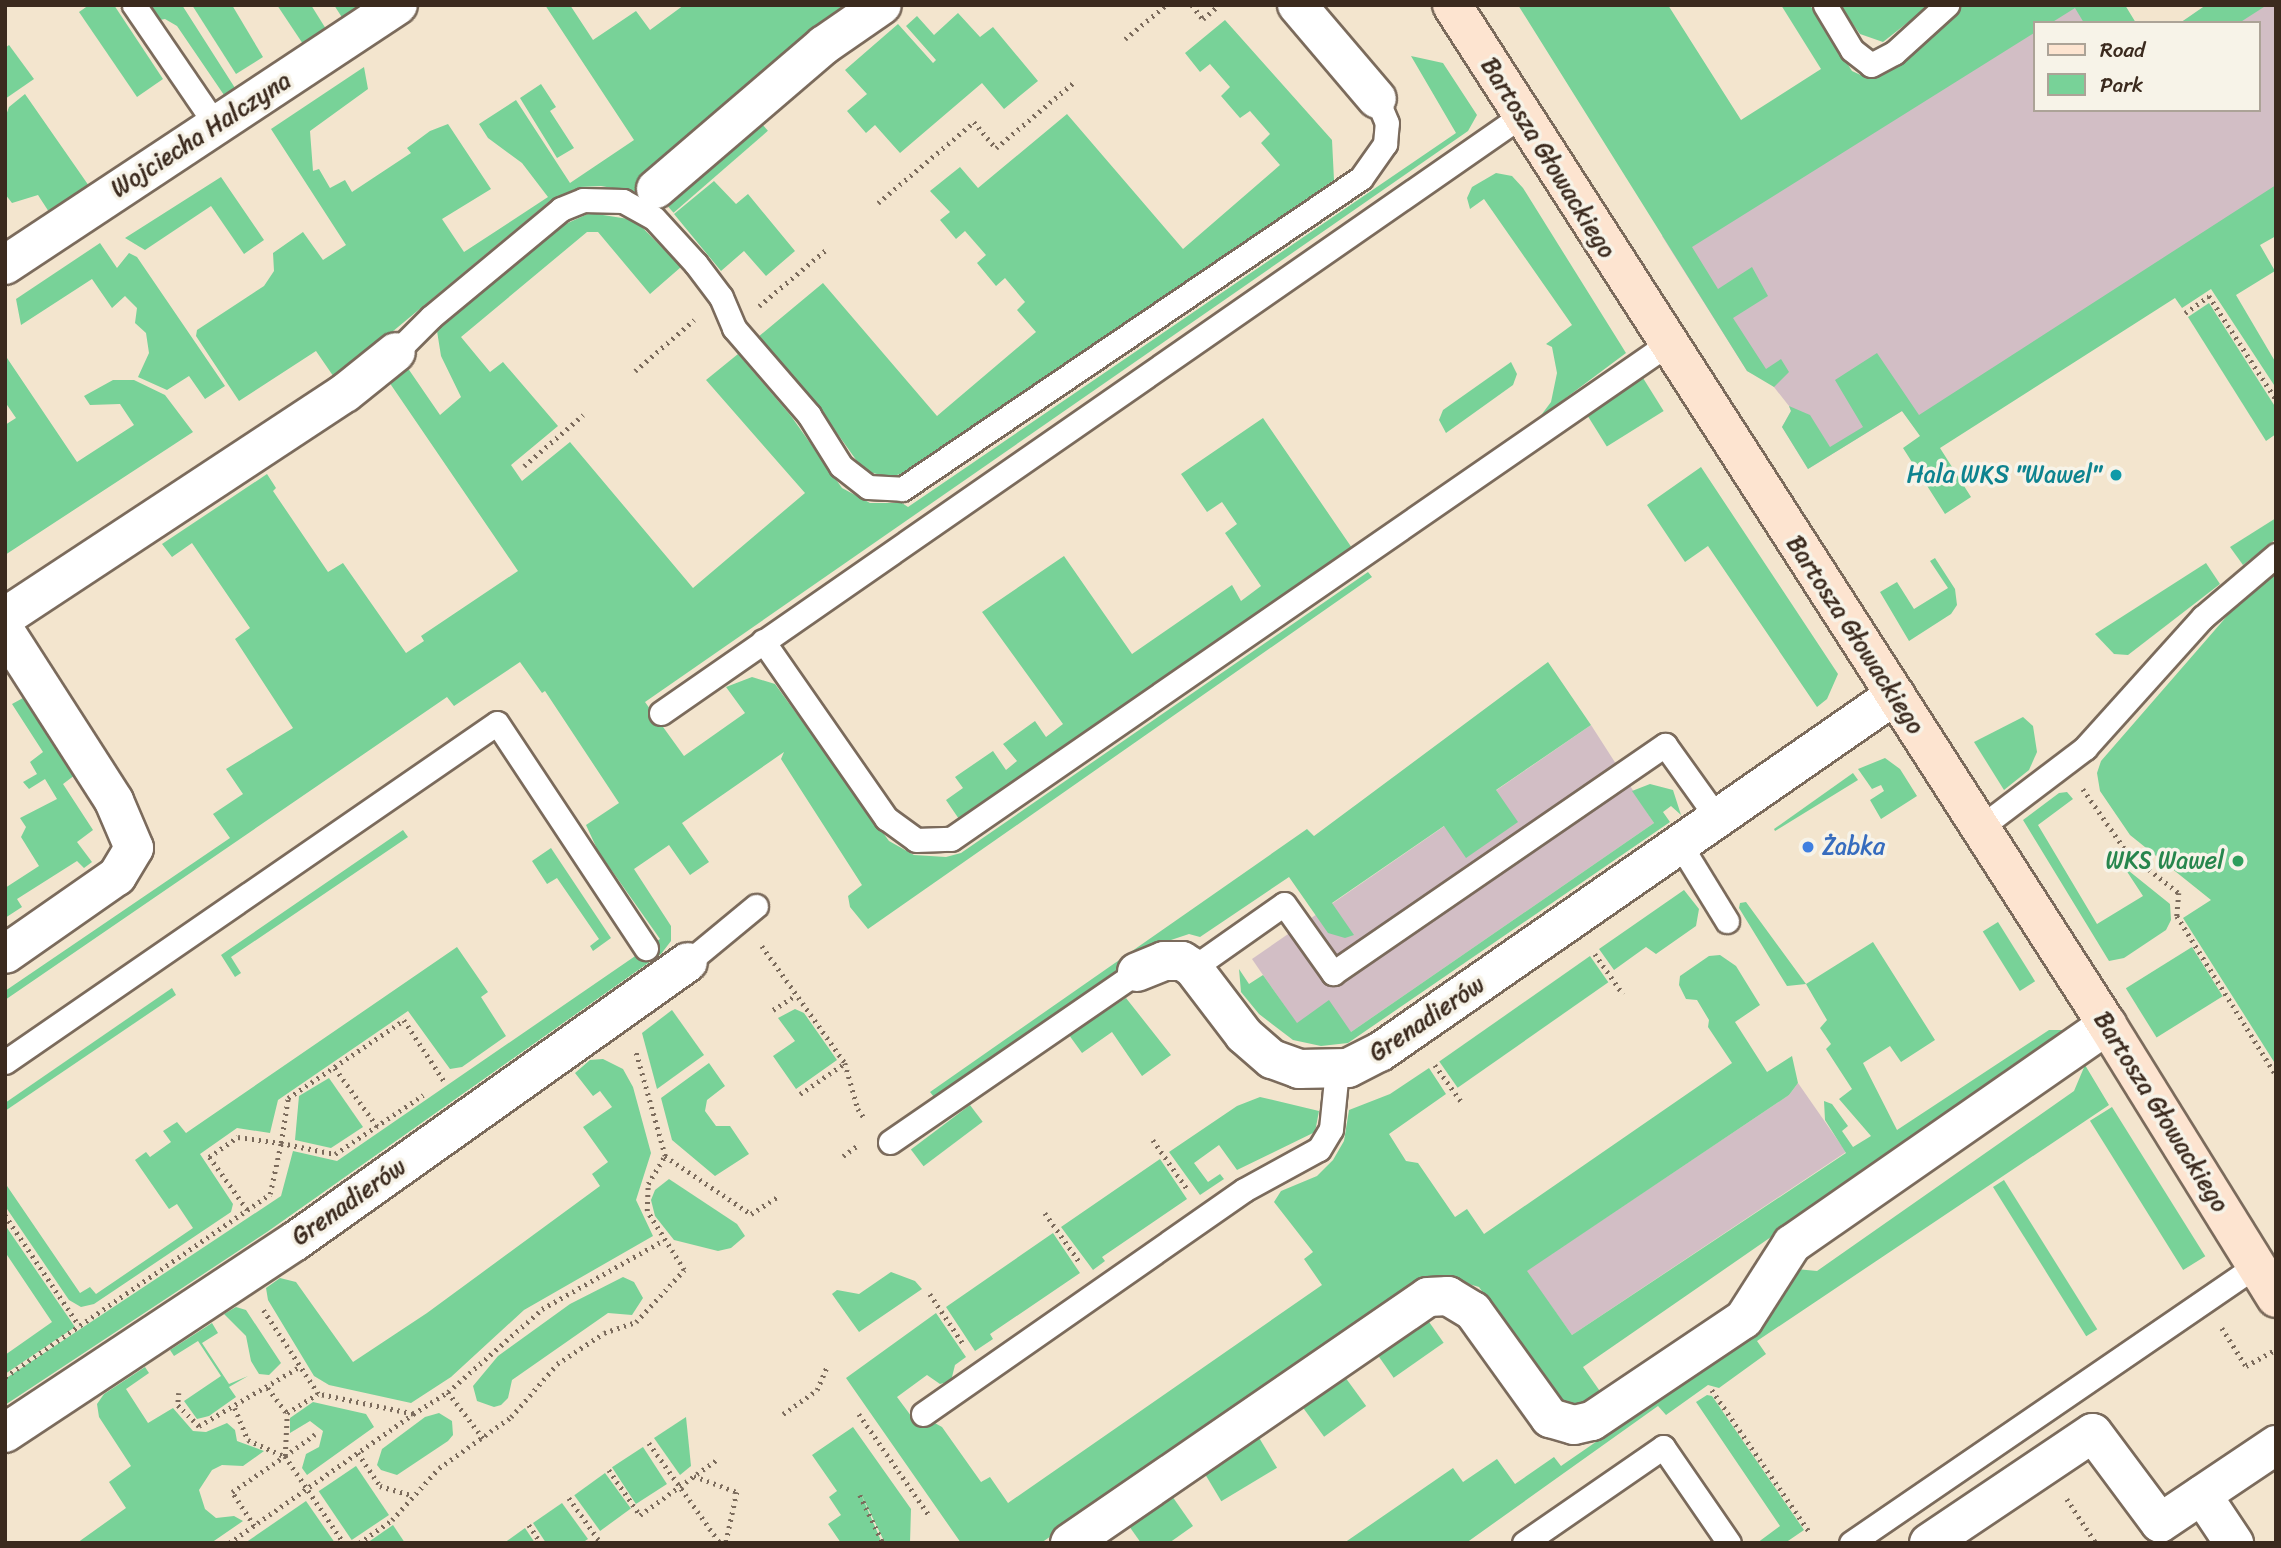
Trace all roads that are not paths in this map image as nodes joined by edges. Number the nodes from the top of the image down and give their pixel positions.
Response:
1 (134, 5) edge
2 (398, 5) edge
3 (882, 5) edge
4 (1297, 5) edge
5 (1452, 5) edge
6 (1825, 5) edge
7 (1947, 5) edge
8 (1377, 99) joint
9 (1521, 116) junction
10 (216, 125) junction
11 (656, 190) dead end
12 (5, 265) edge
13 (1667, 345) junction
14 (396, 352) joint
15 (2276, 555) edge
16 (5, 617) edge
17 (5, 631) edge
18 (763, 641) junction
19 (1895, 695) junction
20 (661, 713) dead end
21 (1718, 819) junction
22 (1981, 827) junction
23 (1681, 846) junction
24 (756, 906) dead end
25 (1727, 921) dead end
26 (646, 948) dead end
27 (5, 954) edge
28 (688, 962) joint
29 (1193, 968) junction
30 (1137, 972) joint
31 (2107, 1025) junction
32 (5, 1062) edge
33 (1337, 1070) junction
34 (890, 1142) road end
35 (2256, 1266) junction
36 (2276, 1298) edge
37 (923, 1414) dead end
38 (5, 1433) edge
39 (2276, 1445) edge
40 (2202, 1495) junction
41 (1070, 1543) edge
42 (1524, 1543) edge
43 (1729, 1543) edge
44 (1851, 1543) edge
45 (1929, 1543) edge
46 (2234, 1543) edge

1 - 10 lane
2 - 10 street, Wojciecha Halczyna
3 - 11 street
4 - 8 street
5 - 9 street, Bartosza Głowackiego
6 - 7 lane
8 - 14 lane
9 - 13 street, Bartosza Głowackiego
9 - 18 lane
10 - 12 street, Wojciecha Halczyna
13 - 18 lane
13 - 19 street, Bartosza Głowackiego
14 - 16 street
15 - 22 lane
17 - 27 street
18 - 20 lane
19 - 21 street, Grenadierów
19 - 22 street, Bartosza Głowackiego
21 - 23 street, Grenadierów
21 - 29 lane
22 - 31 street, Bartosza Głowackiego
23 - 25 lane
23 - 33 street, Grenadierów
24 - 28 lane
26 - 32 lane
28 - 38 street, Grenadierów
29 - 30 street
29 - 33 street, Grenadierów
30 - 34 lane
31 - 35 street, Bartosza Głowackiego
31 - 41 street
33 - 37 lane
35 - 36 street, Bartosza Głowackiego
35 - 44 lane
39 - 40 street
40 - 45 street
40 - 46 street
42 - 43 lane

